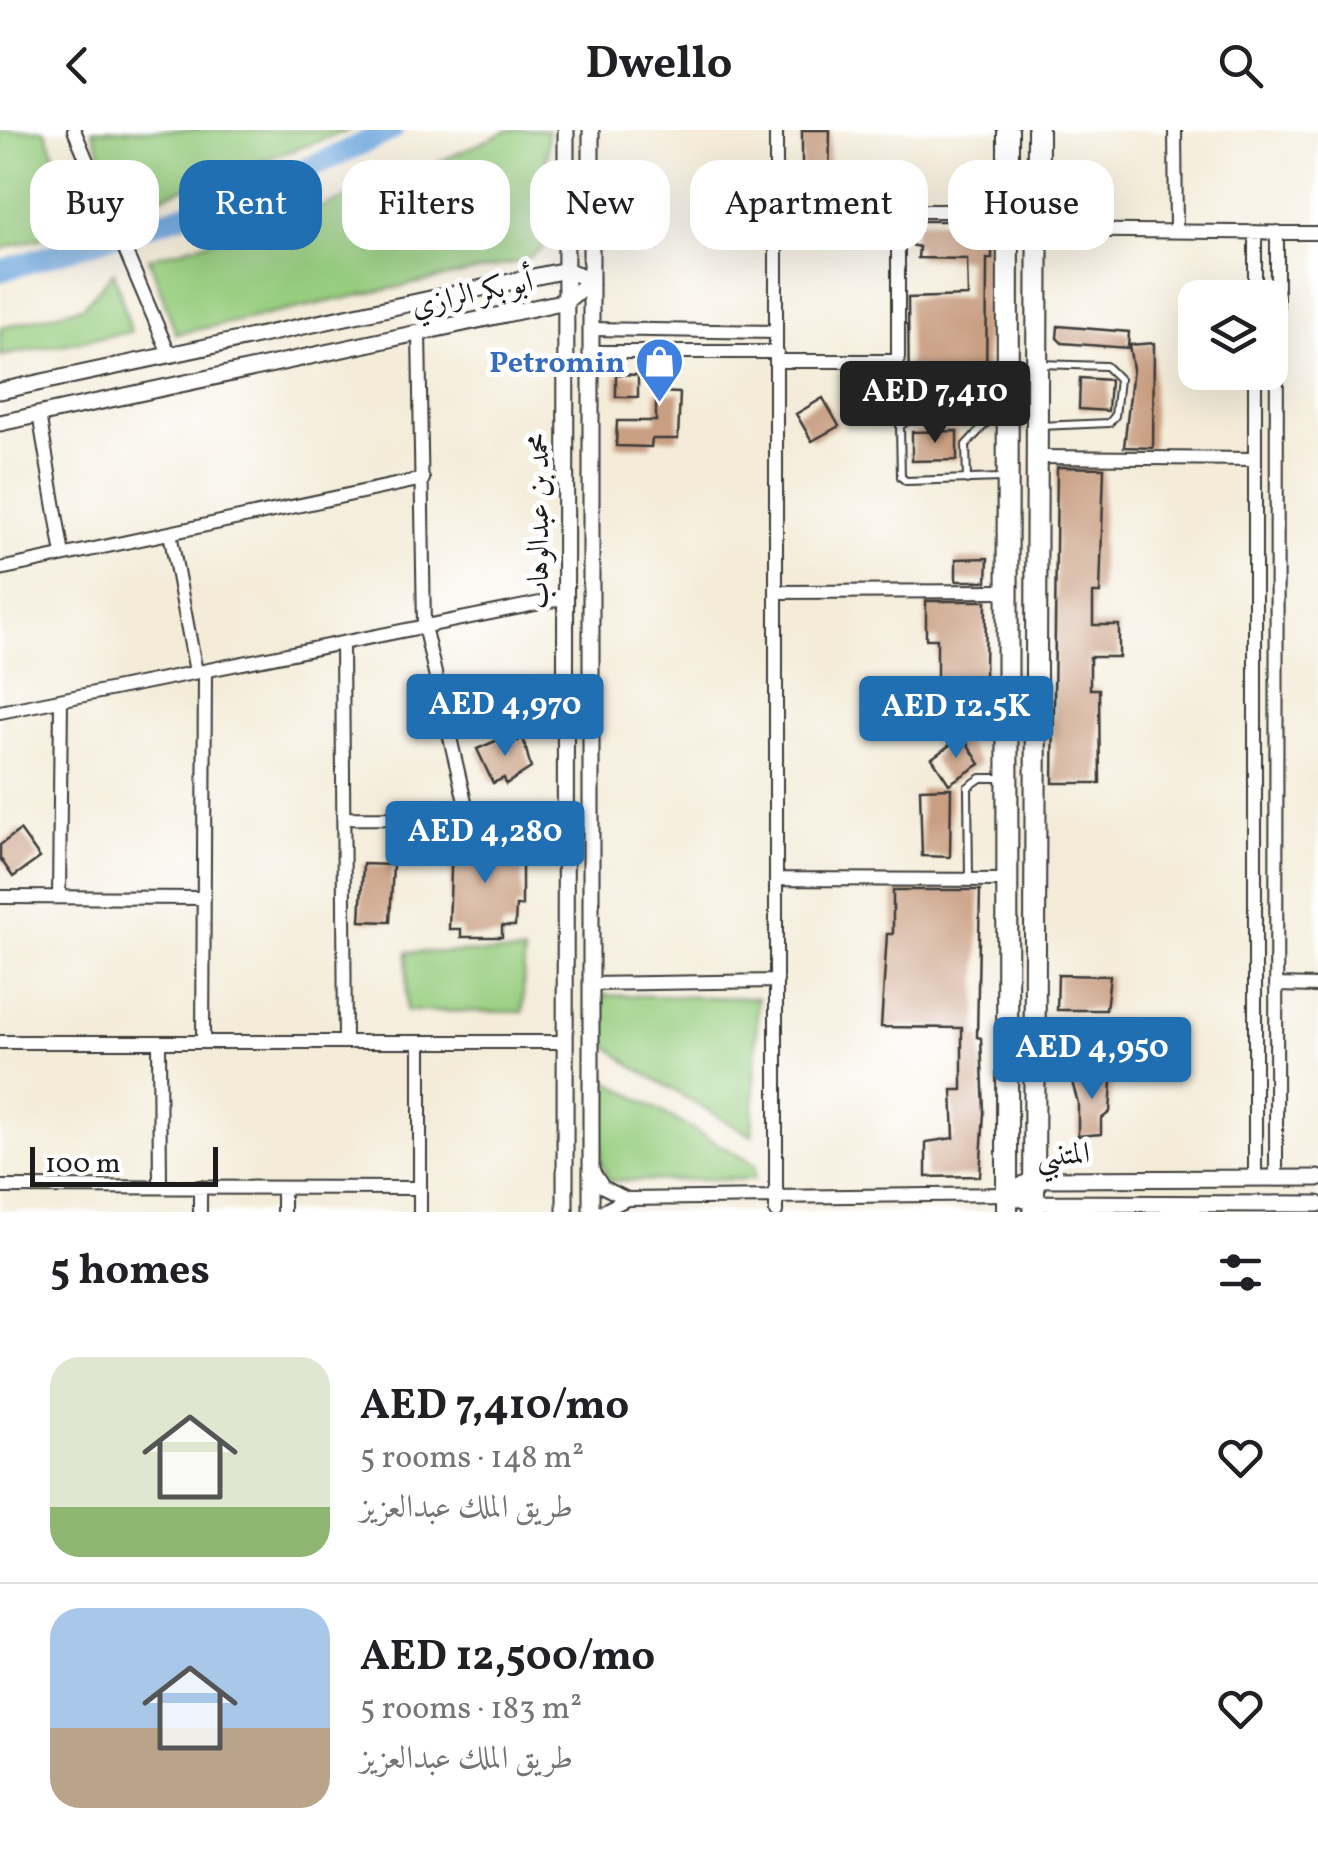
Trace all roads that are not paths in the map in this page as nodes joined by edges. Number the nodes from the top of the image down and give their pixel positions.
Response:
1 (74, 130) edge
2 (566, 130) edge
3 (591, 130) edge
4 (776, 130) edge
5 (1008, 130) edge
6 (1038, 130) edge
7 (1176, 130) edge
8 (776, 160) edge
9 (1008, 160) edge
10 (1038, 160) edge
11 (1114, 231) edge
12 (1176, 231) junction
13 (1255, 232) junction
14 (1276, 232) junction
15 (1318, 232) edge
16 (776, 250) edge
17 (898, 250) edge
18 (1007, 250) edge
19 (1038, 250) edge
20 (566, 270) junction
21 (591, 280) junction
22 (1255, 280) edge
23 (566, 301) junction
24 (591, 329) junction
25 (419, 332) junction
26 (776, 332) junction
27 (591, 352) junction
28 (170, 356) junction
29 (777, 356) junction
30 (1038, 364) junction
31 (1255, 390) edge
32 (0, 391) edge
33 (39, 414) junction
34 (999, 420) junction
35 (0, 423) edge
36 (1038, 426) junction
37 (1038, 457) junction
38 (1255, 459) junction
39 (423, 478) junction
40 (1008, 478) junction
41 (967, 480) junction
42 (170, 532) junction
43 (64, 556) junction
44 (0, 569) edge
45 (1008, 590) junction
46 (778, 592) junction
47 (566, 598) junction
48 (424, 626) junction
49 (342, 643) junction
50 (200, 672) junction
51 (61, 700) junction
52 (0, 712) edge
53 (1006, 778) junction
54 (344, 818) junction
55 (469, 818) junction
56 (565, 819) junction
57 (777, 878) junction
58 (970, 880) junction
59 (1006, 880) junction
60 (0, 897) edge
61 (59, 897) junction
62 (204, 898) junction
63 (777, 980) junction
64 (591, 984) junction
65 (1276, 985) junction
66 (1318, 986) edge
67 (0, 1042) edge
68 (159, 1042) junction
69 (202, 1042) junction
70 (345, 1042) junction
71 (420, 1042) junction
72 (565, 1042) junction
73 (591, 1168) junction
74 (1255, 1178) junction
75 (1276, 1178) junction
76 (1318, 1178) edge
77 (1033, 1180) junction
78 (0, 1186) edge
79 (160, 1187) junction
80 (200, 1187) junction
81 (283, 1188) junction
82 (420, 1188) junction
83 (627, 1199) junction
84 (1007, 1203) edge
85 (776, 1204) edge
86 (1318, 1204) edge
87 (1034, 1208) edge
88 (1253, 1208) edge
89 (1276, 1208) edge
90 (200, 1212) edge
91 (283, 1212) edge
92 (420, 1212) edge
93 (564, 1212) edge
94 (591, 1212) edge
95 (601, 1212) edge

1 - 28 street
2 - 20 street, محمد بن عبدالوهاب
3 - 21 street, محمد بن عبدالوهاب
4 - 8 street
5 - 9 highway
6 - 10 highway
7 - 12 street
11 - 12 street
12 - 13 street
13 - 14 street
13 - 22 street
14 - 15 street
14 - 65 street
16 - 26 street
17 - 29 street
18 - 34 highway
19 - 30 highway
20 - 21 street, أبو بكر الرازي
20 - 23 street, محمد بن عبدالوهاب
20 - 28 street, أبو بكر الرازي
21 - 23 street, أبو بكر الرازي
21 - 24 street, محمد بن عبدالوهاب
23 - 25 street, أبو بكر الرازي
23 - 47 street, محمد بن عبدالوهاب
24 - 26 street
24 - 27 street, محمد بن عبدالوهاب
25 - 33 street, أبو بكر الرازي
25 - 39 street
26 - 29 street
27 - 29 street
27 - 64 street, محمد بن عبدالوهاب
28 - 32 street, أبو بكر الرازي
29 - 46 street
30 - 36 highway
30 - 36 lane
31 - 38 street
33 - 35 street, أبو بكر الرازي
33 - 43 street
34 - 40 highway
34 - 41 lane
34 - 41 lane
36 - 37 highway
37 - 38 street
37 - 77 highway
38 - 74 street
39 - 42 street
39 - 48 street
40 - 41 lane
40 - 45 highway
42 - 43 street
42 - 50 street
43 - 44 street
45 - 46 street
45 - 53 highway
46 - 57 street
47 - 48 street
47 - 56 street, محمد بن عبدالوهاب
48 - 49 street
48 - 55 street
49 - 50 street
49 - 54 street
50 - 51 street
50 - 62 street
51 - 52 street
51 - 61 street
53 - 58 lane
53 - 59 highway
54 - 55 street
54 - 70 street
55 - 56 street
56 - 72 street, محمد بن عبدالوهاب
57 - 58 street
57 - 63 street
58 - 59 street
59 - 84 highway
60 - 61 street
61 - 62 street
62 - 69 street
63 - 64 street
63 - 85 street
64 - 73 street, محمد بن عبدالوهاب
65 - 66 street
65 - 75 street
67 - 68 street
68 - 69 street
68 - 79 street
69 - 70 street
70 - 71 street
71 - 72 street
71 - 82 street
72 - 93 street, محمد بن عبدالوهاب
73 - 83 street
73 - 94 street, محمد بن عبدالوهاب
74 - 75 street, المتنبي
74 - 77 street, المتنبي
75 - 76 street, المتنبي
77 - 84 street, المتنبي
77 - 87 highway
78 - 79 street
79 - 80 street
80 - 81 street
80 - 90 street
81 - 82 street
81 - 91 street
82 - 92 street
83 - 85 street
83 - 95 street
84 - 85 street
84 - 87 street, المتنبي
86 - 89 street, المتنبي
87 - 88 street, المتنبي
88 - 89 street, المتنبي

